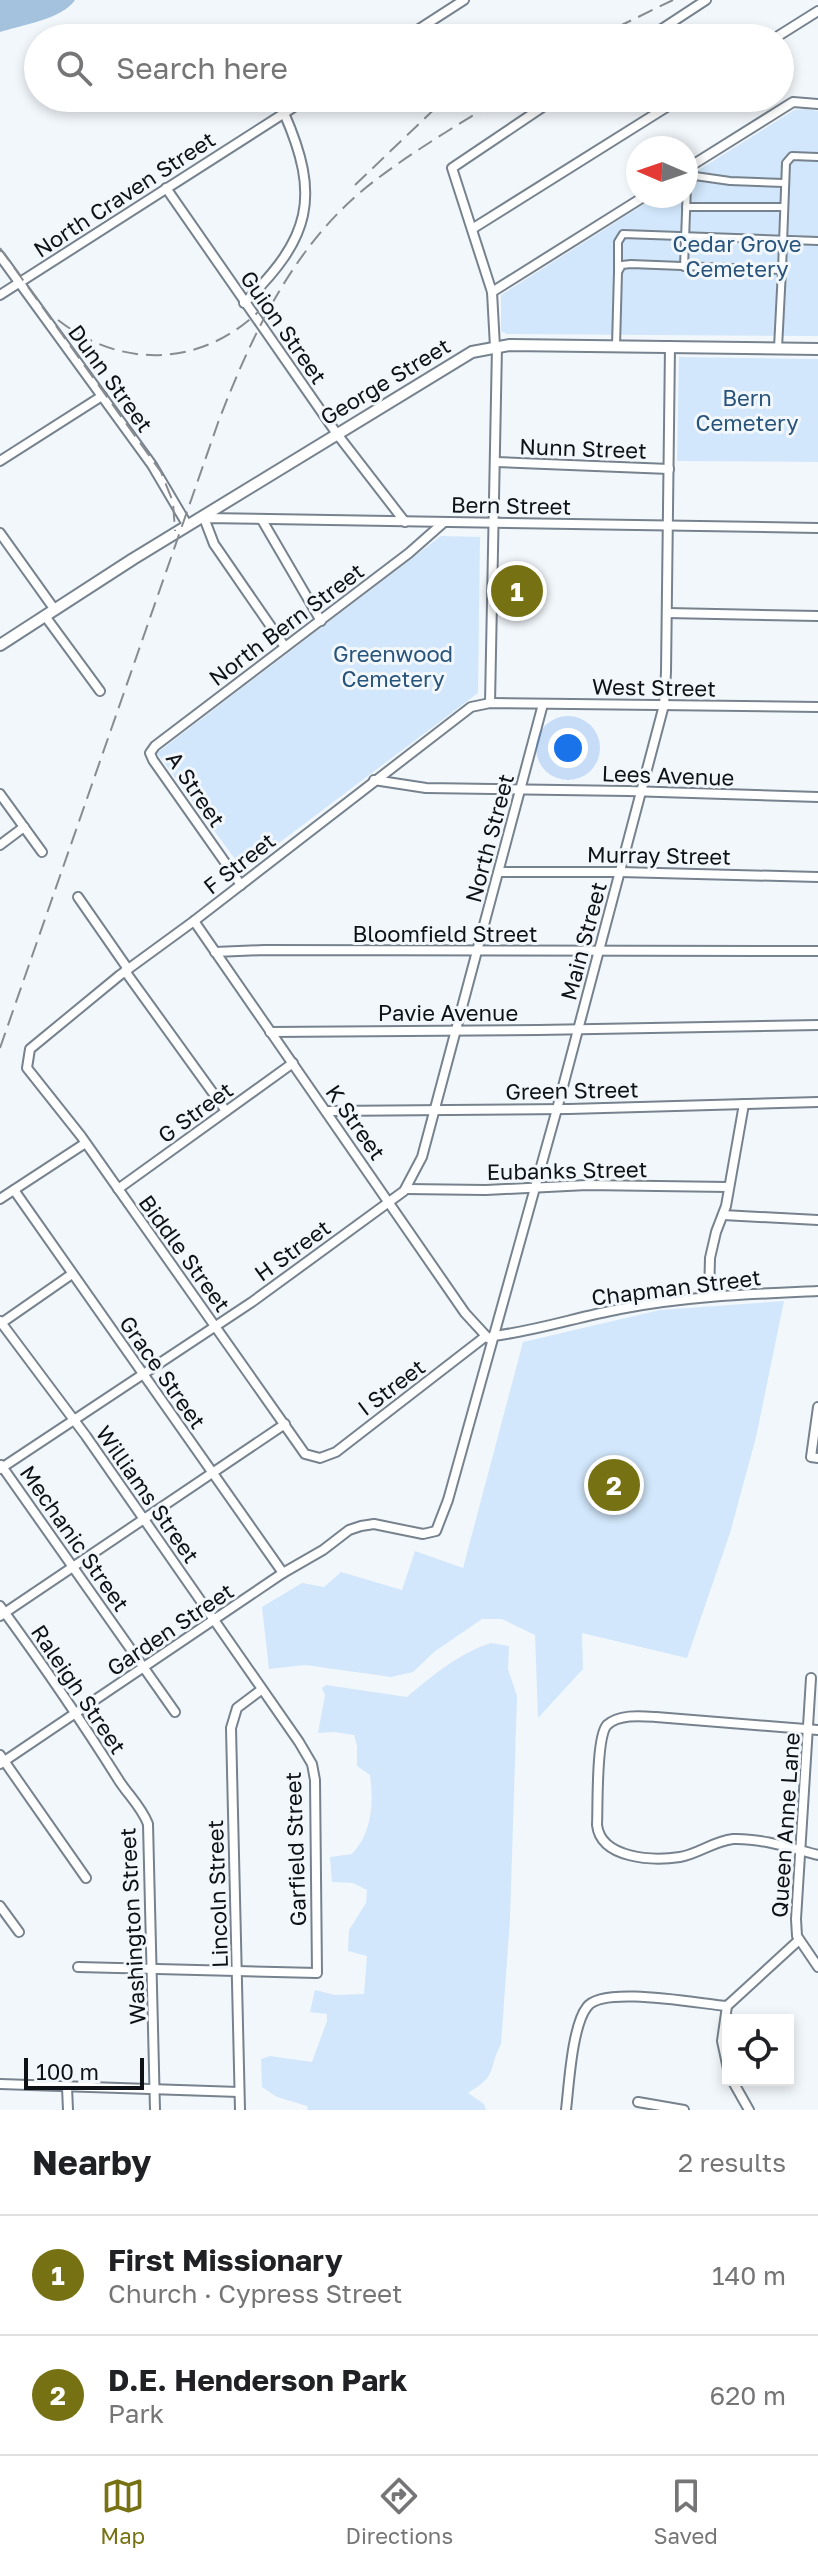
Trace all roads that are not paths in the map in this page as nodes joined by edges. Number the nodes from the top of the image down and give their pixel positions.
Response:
1 (464, 0) edge
2 (706, 0) edge
3 (818, 11) edge
4 (427, 24) edge
5 (669, 24) edge
6 (794, 26) edge
7 (794, 102) edge
8 (818, 104) edge
9 (535, 112) edge
10 (659, 112) edge
11 (777, 112) edge
12 (284, 113) joint
13 (818, 157) edge
14 (698, 161) edge
15 (698, 176) edge
16 (784, 183) junction
17 (166, 188) junction
18 (698, 207) edge
19 (784, 207) junction
20 (626, 208) edge
21 (686, 208) edge
22 (472, 229) junction
23 (685, 236) junction
24 (783, 239) junction
25 (818, 241) edge
26 (0, 256) edge
27 (684, 267) junction
28 (782, 270) junction
29 (618, 272) junction
30 (19, 283) junction
31 (492, 292) junction
32 (0, 295) edge
33 (244, 303) junction
34 (496, 346) junction
35 (616, 346) junction
36 (670, 346) junction
37 (778, 348) junction
38 (818, 349) edge
39 (102, 396) junction
40 (337, 434) junction
41 (0, 461) edge
42 (495, 462) junction
43 (669, 469) junction
44 (204, 518) junction
45 (262, 520) junction
46 (405, 522) junction
47 (443, 523) junction
48 (494, 523) junction
49 (668, 525) junction
50 (188, 526) junction
51 (818, 528) edge
52 (0, 533) edge
53 (50, 613) junction
54 (667, 613) junction
55 (818, 616) edge
56 (321, 621) junction
57 (0, 645) edge
58 (285, 647) junction
59 (100, 691) dead end
60 (490, 703) junction
61 (543, 704) junction
62 (664, 705) junction
63 (818, 707) edge
64 (150, 753) joint
65 (374, 780) junction
66 (520, 790) junction
67 (642, 791) junction
68 (0, 794) edge
69 (818, 797) edge
70 (24, 827) junction
71 (0, 845) edge
72 (42, 852) dead end
73 (499, 872) junction
74 (620, 872) junction
75 (818, 877) edge
76 (241, 885) junction
77 (78, 897) dead end
78 (194, 921) junction
79 (477, 950) junction
80 (599, 951) junction
81 (818, 951) edge
82 (215, 952) junction
83 (127, 970) junction
84 (818, 1025) edge
85 (578, 1028) junction
86 (454, 1031) junction
87 (270, 1032) junction
88 (293, 1063) junction
89 (27, 1068) joint
90 (818, 1102) edge
91 (744, 1104) junction
92 (557, 1109) junction
93 (433, 1110) junction
94 (226, 1111) junction
95 (326, 1111) junction
96 (84, 1144) junction
97 (728, 1187) junction
98 (534, 1188) junction
99 (118, 1189) junction
100 (406, 1189) junction
101 (14, 1190) junction
102 (0, 1199) edge
103 (389, 1202) junction
104 (723, 1215) junction
105 (818, 1220) edge
106 (72, 1274) junction
107 (818, 1291) edge
108 (709, 1297) junction
109 (0, 1323) edge
110 (215, 1326) junction
111 (490, 1338) junction
112 (142, 1374) junction
113 (818, 1407) edge
114 (73, 1419) junction
115 (285, 1424) junction
116 (314, 1458) joint
117 (814, 1458) edge
118 (1, 1466) edge
119 (211, 1474) junction
120 (144, 1520) junction
121 (361, 1526) joint
122 (73, 1568) junction
123 (283, 1573) junction
124 (2, 1611) edge
125 (215, 1621) junction
126 (145, 1667) junction
127 (811, 1678) dead end
128 (261, 1690) junction
129 (175, 1712) dead end
130 (75, 1713) junction
131 (813, 1730) edge
132 (1, 1760) edge
133 (128, 1793) joint
134 (800, 1850) junction
135 (818, 1855) edge
136 (86, 1878) dead end
137 (0, 1906) edge
138 (19, 1932) dead end
139 (799, 1940) junction
140 (78, 1967) dead end
141 (818, 1967) edge
142 (154, 1970) junction
143 (237, 1972) junction
144 (727, 2006) junction
145 (726, 2014) edge
146 (0, 2084) edge
147 (735, 2086) edge
148 (67, 2087) junction
149 (155, 2091) junction
150 (239, 2092) junction
151 (638, 2102) dead end
152 (68, 2110) edge
153 (155, 2110) edge
154 (240, 2110) edge
155 (566, 2110) edge
156 (684, 2110) edge
157 (749, 2110) edge

1 - 4 street
2 - 5 street
3 - 6 street
7 - 8 street
9 - 22 street
10 - 22 street
11 - 14 street
12 - 17 street, North Craven Street
12 - 33 street
13 - 16 street
15 - 16 street
16 - 19 street
17 - 30 street, North Craven Street
17 - 33 street, Guion Street
18 - 19 street
19 - 24 street
20 - 31 street
21 - 23 street
22 - 31 street
23 - 24 street
23 - 27 street
23 - 29 street
24 - 25 street
24 - 28 street
26 - 30 street, Dunn Street
27 - 28 street
27 - 29 street
28 - 37 street
29 - 35 street
30 - 32 street, North Craven Street
30 - 39 street, Dunn Street
31 - 34 street
33 - 40 street, Guion Street
34 - 35 street, George Street
34 - 40 street, George Street
34 - 42 street
35 - 36 street, George Street
36 - 37 street, George Street
36 - 43 street, Main Street
37 - 38 street, George Street
39 - 41 street
39 - 50 street, Dunn Street
40 - 44 street, George Street
40 - 46 street, Guion Street
42 - 43 street, Nunn Street
42 - 48 street
43 - 49 street, Main Street
44 - 45 street, Bern Street
44 - 50 street, George Street
44 - 58 street
45 - 46 street, Bern Street
45 - 56 street
46 - 47 street, Bern Street
47 - 48 street, Bern Street
47 - 56 street, North Bern Street
48 - 49 street, Bern Street
48 - 60 street
49 - 51 street, Bern Street
49 - 54 street, Main Street
50 - 53 street, George Street
52 - 53 street
53 - 57 street, George Street
53 - 59 street
54 - 55 street
54 - 62 street, Main Street
56 - 58 street, North Bern Street
58 - 64 street, North Bern Street
60 - 61 street, West Street
60 - 65 street, F Street
61 - 62 street, West Street
61 - 66 street, North Street
62 - 63 street, West Street
62 - 67 street, Main Street
64 - 76 street, A Street
65 - 66 street, Lees Avenue
65 - 76 street, F Street
66 - 67 street, Lees Avenue
66 - 73 street, North Street
67 - 69 street, Lees Avenue
67 - 74 street, Main Street
68 - 70 street
70 - 71 street
70 - 72 street
73 - 74 street, Murray Street
73 - 79 street, North Street
74 - 75 street, Murray Street
74 - 80 street, Main Street
76 - 78 street, F Street
77 - 83 street
78 - 82 street, K Street
78 - 83 street, F Street
79 - 80 street, Bloomfield Street
79 - 82 street, Bloomfield Street
79 - 86 street, North Street
80 - 81 street, Bloomfield Street
80 - 85 street, Main Street
82 - 87 street, K Street
83 - 89 street, F Street
83 - 94 street
84 - 85 street, Pavie Avenue
85 - 86 street, Pavie Avenue
85 - 92 street, Main Street
86 - 87 street, Pavie Avenue
86 - 93 street, North Street
87 - 88 street, K Street
88 - 94 street, G Street
88 - 95 street, K Street
89 - 96 street, Biddle Street
90 - 91 street, Green Street
91 - 92 street, Green Street
91 - 97 street
92 - 93 street, Green Street
92 - 98 street, Main Street
93 - 95 street, Green Street
93 - 100 street, North Street
94 - 99 street, G Street
95 - 103 street, K Street
96 - 99 street, Biddle Street
96 - 101 street
97 - 98 street, Eubanks Street
97 - 104 street
98 - 100 street, Eubanks Street
98 - 111 street, Main Street
99 - 110 street, Biddle Street
100 - 103 street, North Street
101 - 102 street
101 - 106 street, Grace Street
103 - 110 street, H Street
103 - 111 street, K Street
104 - 105 street
104 - 108 street
106 - 109 street
106 - 112 street, Grace Street
107 - 108 street, Chapman Street
108 - 111 street, Chapman Street
109 - 114 street, Williams Street
110 - 112 street, H Street
110 - 115 street, Biddle Street
111 - 116 street, I Street
111 - 121 street, Main Street
112 - 114 street, H Street
112 - 119 street, Grace Street
113 - 117 street
114 - 118 street, H Street
114 - 120 street, Williams Street
115 - 116 street, Biddle Street
115 - 119 street
118 - 122 street, Mechanic Street
119 - 120 street
119 - 123 street, Grace Street
120 - 122 street
120 - 125 street, Williams Street
121 - 123 street, Garden Street
122 - 124 street
122 - 126 street, Mechanic Street
123 - 125 street, Garden Street
124 - 130 street, Raleigh Street
125 - 126 street, Garden Street
125 - 128 street, Williams Street
126 - 129 street, Mechanic Street
126 - 130 street, Garden Street
127 - 131 street, Queen Anne Lane
128 - 143 street, Lincoln Street
128 - 143 street, Garfield Street
130 - 132 street, Garden Street
130 - 133 street, Raleigh Street
131 - 134 street, Queen Anne Lane
131 - 134 street
132 - 136 street
133 - 142 street, Washington Street
134 - 135 street
134 - 139 street, Queen Anne Lane
137 - 138 street
139 - 141 street, Queen Anne Lane
139 - 144 street
140 - 142 street
142 - 143 street
142 - 149 street, Washington Street
143 - 150 street, Lincoln Street
144 - 145 street
144 - 155 street
146 - 148 street
147 - 157 street
148 - 149 street
148 - 152 street
149 - 150 street
149 - 153 street, Washington Street
150 - 154 street, Lincoln Street
151 - 156 street

